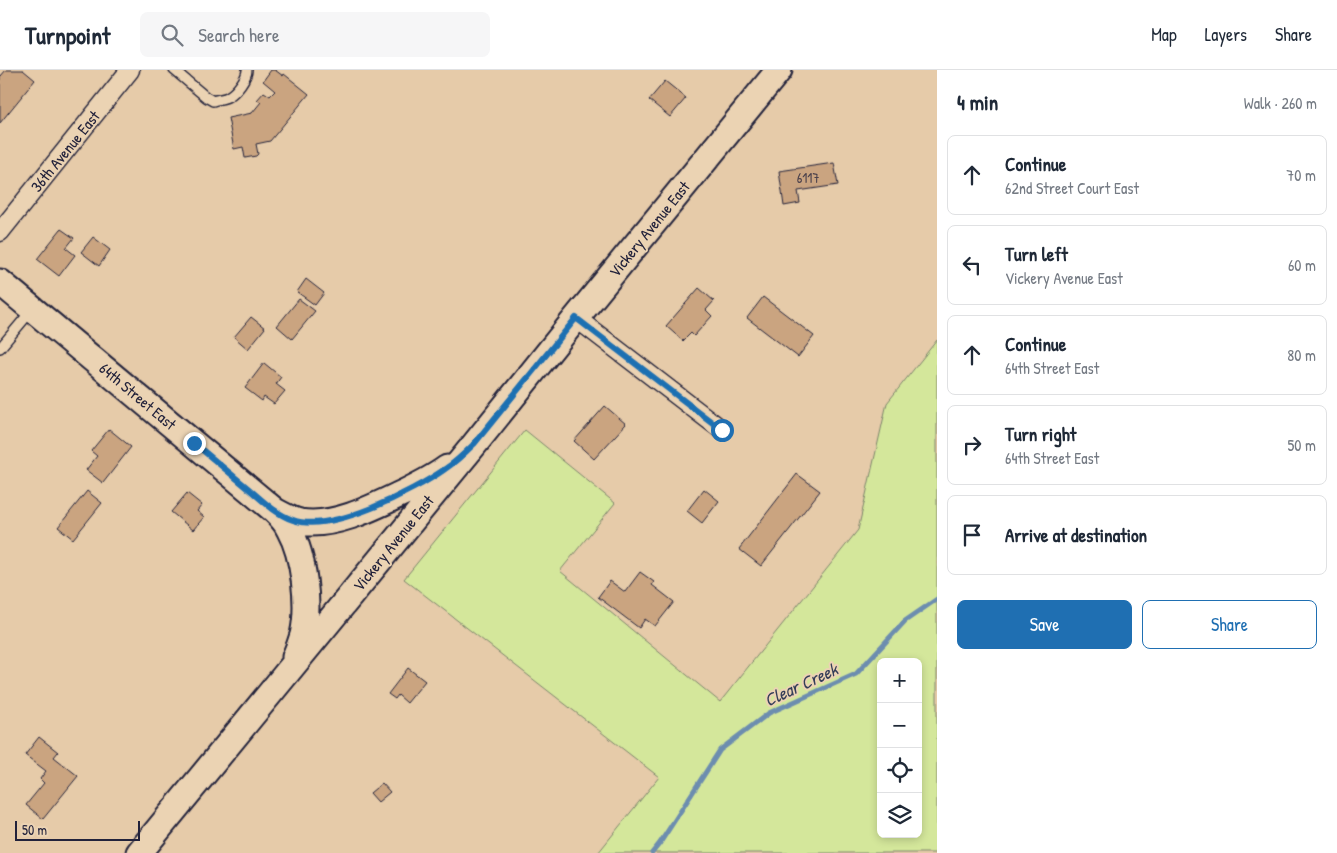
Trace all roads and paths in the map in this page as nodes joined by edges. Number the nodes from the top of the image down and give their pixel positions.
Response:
1 (130, 70) edge
2 (174, 70) edge
3 (247, 70) edge
4 (779, 70) edge
5 (0, 232) edge
6 (0, 282) edge
7 (33, 309) junction
8 (576, 318) junction
9 (0, 348) edge
10 (722, 430) dead end
11 (474, 444) junction
12 (275, 511) junction
13 (287, 672) junction
14 (139, 853) edge

1 - 5 street, 36th Avenue East
2 - 3 lane
4 - 8 street, Vickery Avenue East
6 - 7 street, 64th Street East
7 - 9 lane
7 - 12 street, 64th Street East
8 - 10 street
8 - 11 street, Vickery Avenue East
11 - 12 street, 64th Street East
11 - 13 street, Vickery Avenue East
12 - 13 street, 64th Street East
13 - 14 street, Vickery Avenue East

